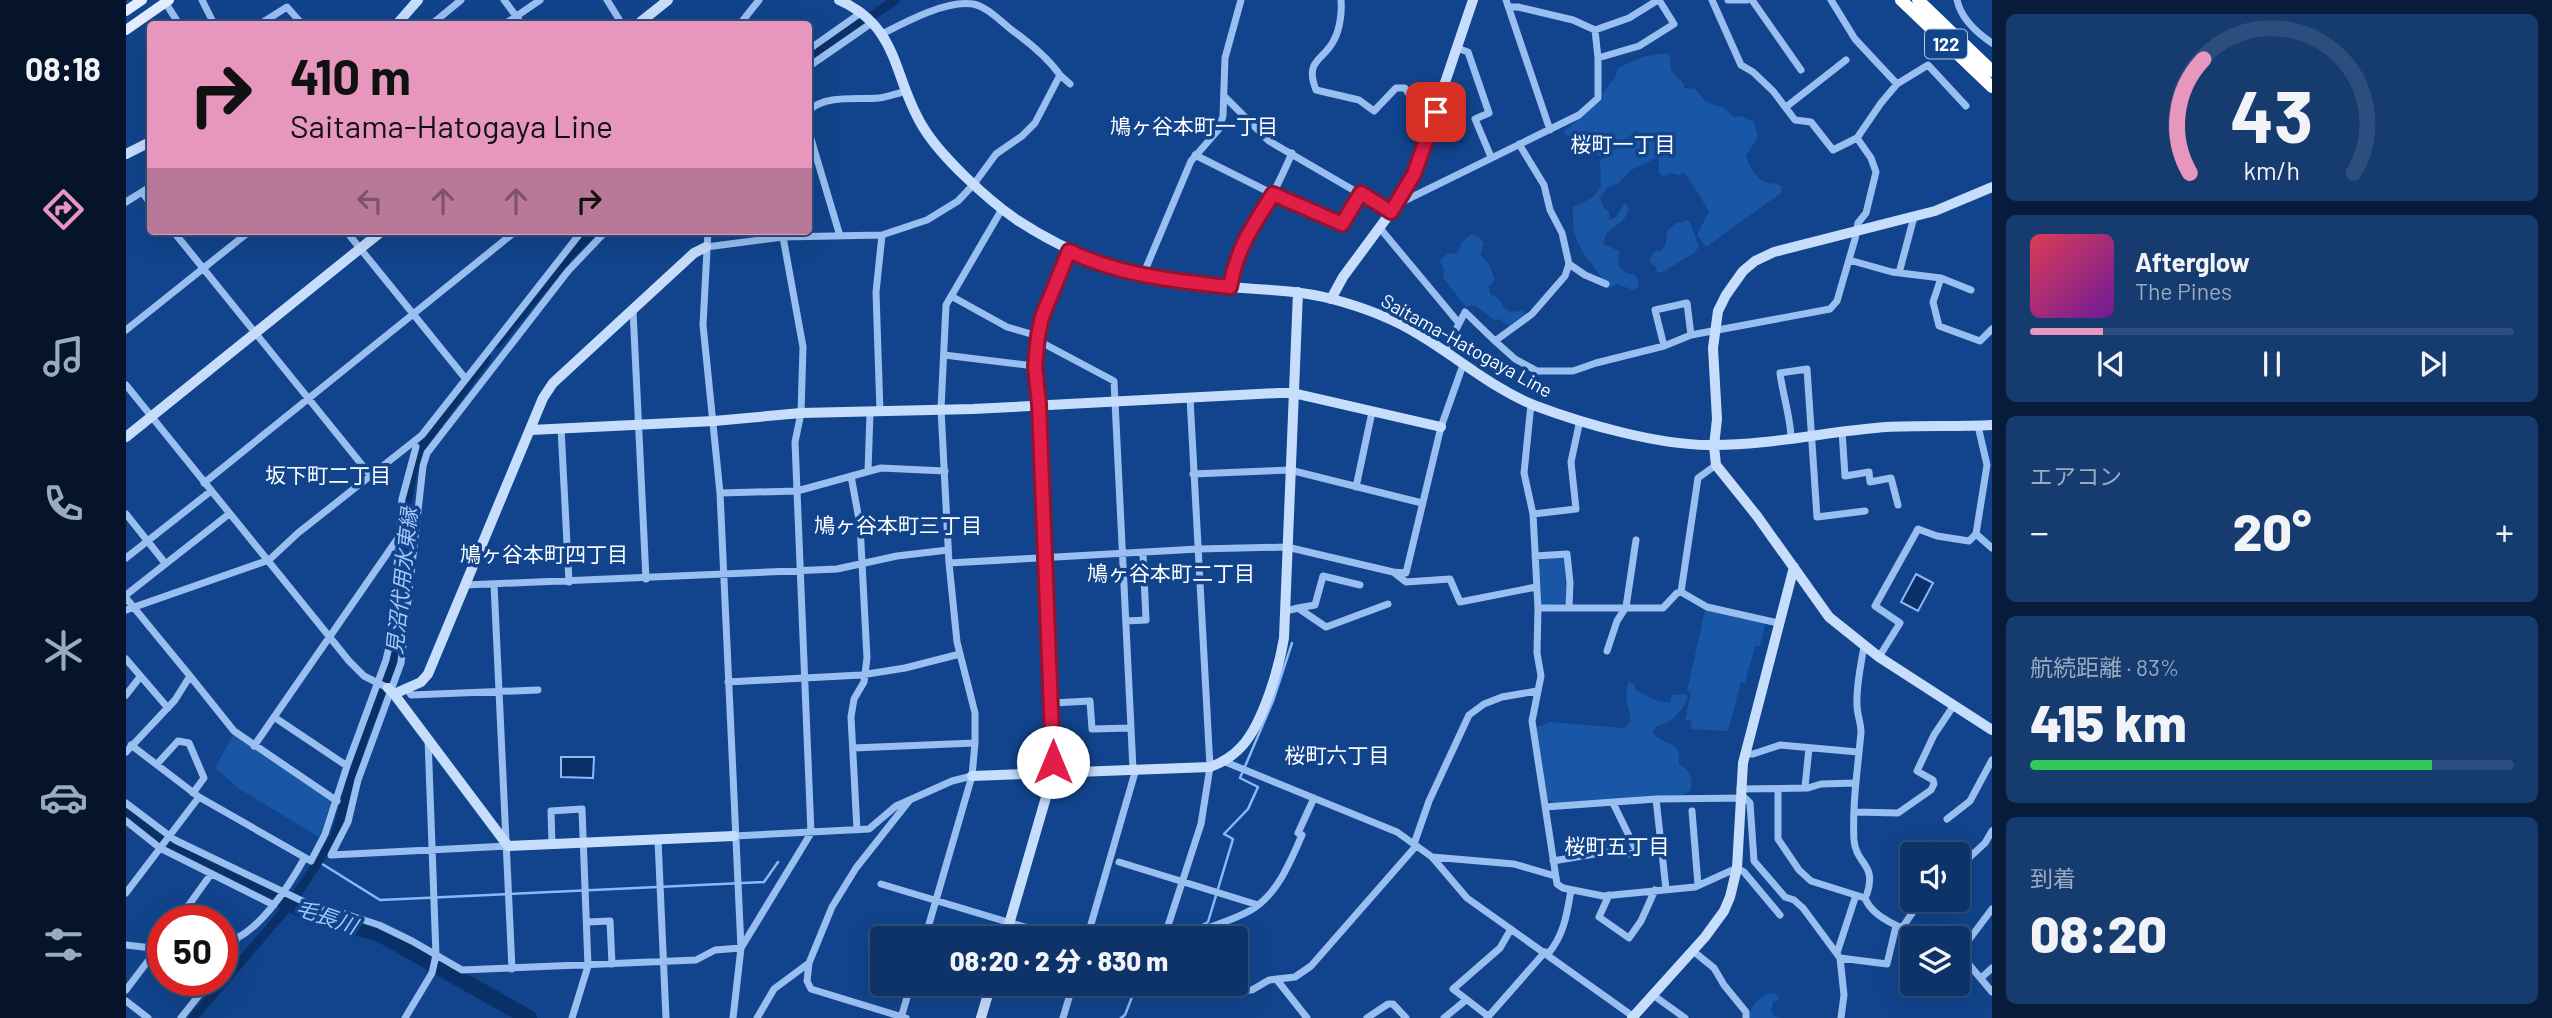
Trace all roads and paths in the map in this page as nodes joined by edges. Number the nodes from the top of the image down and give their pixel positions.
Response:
1 (140, 0) edge
2 (202, 0) edge
3 (418, 0) edge
4 (461, 0) edge
5 (504, 0) edge
6 (540, 0) edge
7 (607, 0) edge
8 (668, 0) edge
9 (759, 0) edge
10 (839, 0) edge
11 (1241, 0) edge
12 (1341, 0) edge
13 (1473, 0) edge
14 (1658, 0) edge
15 (1712, 0) edge
16 (1728, 0) edge
17 (1747, 0) edge
18 (1752, 0) edge
19 (1831, 0) edge
20 (1900, 0) edge
21 (1918, 0) edge
22 (1956, 0) edge
23 (167, 1) edge
24 (1507, 4) edge
25 (126, 11) edge
26 (149, 14) junction
27 (516, 16) junction
28 (868, 17) junction
29 (177, 21) edge
30 (212, 21) edge
31 (265, 21) edge
32 (299, 21) edge
33 (400, 21) edge
34 (436, 21) edge
35 (509, 21) edge
36 (520, 21) edge
37 (620, 21) edge
38 (642, 21) edge
39 (742, 21) edge
40 (126, 30) edge
41 (1595, 30) junction
42 (882, 34) junction
43 (1990, 38) edge
44 (812, 48) edge
45 (1457, 48) junction
46 (1598, 58) junction
47 (1846, 60) dead end
48 (812, 64) edge
49 (1801, 70) dead end
50 (1992, 71) edge
51 (1060, 75) junction
52 (1070, 84) dead end
53 (1897, 84) junction
54 (1992, 87) edge
55 (906, 91) junction
56 (1224, 96) junction
57 (1966, 106) dead end
58 (1786, 107) junction
59 (812, 108) edge
60 (1550, 130) junction
61 (1857, 138) junction
62 (812, 142) edge
63 (147, 144) edge
64 (1519, 144) junction
65 (1292, 153) junction
66 (1422, 153) junction
67 (126, 154) edge
68 (1195, 155) junction
69 (1491, 157) junction
70 (974, 184) junction
71 (1992, 187) edge
72 (147, 189) edge
73 (142, 192) junction
74 (1361, 193) junction
75 (1273, 194) junction
76 (147, 199) edge
77 (1399, 200) junction
78 (126, 202) edge
79 (1002, 209) junction
80 (1391, 212) junction
81 (1914, 217) junction
82 (1379, 227) junction
83 (1854, 230) junction
84 (176, 235) edge
85 (245, 235) edge
86 (349, 235) edge
87 (377, 235) edge
88 (511, 235) edge
89 (579, 235) edge
90 (602, 235) edge
91 (708, 235) edge
92 (773, 235) edge
93 (882, 235) junction
94 (840, 236) junction
95 (783, 237) junction
96 (706, 247) junction
97 (360, 248) junction
98 (1069, 251) junction
99 (1849, 260) junction
100 (1569, 264) junction
101 (204, 268) junction
102 (1899, 273) junction
103 (1143, 275) junction
104 (1941, 278) junction
105 (1605, 284) dead end
106 (1230, 287) junction
107 (1971, 290) dead end
108 (1298, 292) junction
109 (951, 296) junction
110 (1331, 299) junction
111 (634, 310) junction
112 (413, 314) junction
113 (1458, 322) junction
114 (1992, 328) edge
115 (126, 330) edge
116 (1714, 332) junction
117 (255, 333) junction
118 (1691, 335) junction
119 (1037, 338) junction
120 (1495, 341) junction
121 (1664, 346) junction
122 (1445, 351) junction
123 (944, 355) junction
124 (1463, 365) junction
125 (1035, 366) junction
126 (465, 378) junction
127 (126, 385) edge
128 (1293, 393) junction
129 (309, 397) junction
130 (1190, 398) junction
131 (1115, 401) junction
132 (1039, 404) junction
133 (1531, 404) junction
134 (941, 409) junction
135 (875, 412) junction
136 (1372, 412) junction
137 (801, 413) junction
138 (152, 417) junction
139 (1580, 420) junction
140 (715, 421) junction
141 (638, 425) junction
142 (1992, 425) edge
143 (1978, 426) junction
144 (1441, 427) junction
145 (561, 428) junction
146 (531, 430) junction
147 (1842, 431) junction
148 (1811, 435) junction
149 (126, 437) edge
150 (1791, 438) junction
151 (414, 444) junction
152 (1714, 446) junction
153 (427, 453) junction
154 (1716, 465) junction
155 (1990, 465) edge
156 (1290, 470) junction
157 (868, 471) junction
158 (945, 471) junction
159 (1194, 474) junction
160 (371, 475) junction
161 (851, 476) junction
162 (204, 483) junction
163 (1356, 487) junction
164 (211, 491) junction
165 (797, 491) junction
166 (720, 493) junction
167 (1422, 503) junction
168 (1898, 505) dead end
169 (1865, 511) dead end
170 (126, 514) edge
171 (229, 514) junction
172 (1533, 514) junction
173 (1976, 534) junction
174 (398, 538) junction
175 (148, 540) junction
176 (1636, 540) dead end
177 (1287, 547) junction
178 (1992, 548) edge
179 (1198, 549) junction
180 (948, 551) junction
181 (1123, 554) junction
182 (1143, 554) junction
183 (1535, 556) junction
184 (126, 558) edge
185 (1046, 558) junction
186 (269, 560) junction
187 (166, 563) junction
188 (949, 563) junction
189 (863, 564) junction
190 (1794, 567) junction
191 (801, 571) junction
192 (1393, 572) junction
193 (723, 575) junction
194 (646, 579) junction
195 (569, 582) junction
196 (494, 584) junction
197 (466, 585) junction
198 (1360, 585) dead end
199 (1536, 587) junction
200 (1681, 592) junction
201 (126, 596) edge
202 (1388, 604) dead end
203 (1569, 607) junction
204 (1626, 607) junction
205 (130, 608) edge
206 (1298, 608) junction
207 (1538, 608) junction
208 (1286, 611) junction
209 (1126, 621) junction
210 (1778, 623) junction
211 (329, 637) junction
212 (1864, 646) junction
213 (1607, 651) dead end
214 (960, 654) junction
215 (1880, 657) junction
216 (126, 659) edge
217 (865, 674) junction
218 (190, 676) junction
219 (140, 677) junction
220 (805, 679) junction
221 (728, 682) junction
222 (376, 683) junction
223 (408, 690) junction
224 (538, 690) dead end
225 (391, 691) junction
226 (499, 691) junction
227 (1537, 691) junction
228 (126, 695) edge
229 (1052, 703) junction
230 (1954, 705) junction
231 (168, 708) junction
232 (274, 717) junction
233 (1130, 728) junction
234 (1992, 730) edge
235 (428, 739) junction
236 (975, 743) junction
237 (254, 746) junction
238 (129, 748) edge
239 (853, 748) junction
240 (1809, 748) junction
241 (1858, 752) junction
242 (1745, 754) junction
243 (1992, 760) edge
244 (1223, 761) junction
245 (157, 764) junction
246 (347, 766) junction
247 (1210, 767) junction
248 (1135, 769) junction
249 (1052, 773) junction
250 (972, 776) junction
251 (1855, 783) junction
252 (1805, 787) junction
253 (1778, 789) junction
254 (1740, 793) junction
255 (196, 795) junction
256 (1314, 798) junction
257 (1656, 799) junction
258 (337, 801) junction
259 (909, 801) junction
260 (126, 803) edge
261 (1613, 803) junction
262 (1545, 807) junction
263 (1692, 811) dead end
264 (1855, 812) junction
265 (1947, 819) dead end
266 (126, 821) edge
267 (857, 830) junction
268 (1992, 831) edge
269 (811, 833) junction
270 (169, 836) junction
271 (734, 836) junction
272 (657, 840) junction
273 (583, 842) junction
274 (552, 844) junction
275 (1415, 845) junction
276 (508, 846) junction
277 (160, 848) junction
278 (432, 849) junction
279 (1432, 857) junction
280 (1970, 857) edge
281 (304, 859) junction
282 (1553, 861) junction
283 (1119, 862) dead end
284 (1737, 868) junction
285 (211, 874) junction
286 (1556, 876) junction
287 (1182, 880) junction
288 (881, 884) dead end
289 (1698, 885) junction
290 (1666, 889) junction
291 (1571, 890) junction
292 (1655, 890) junction
293 (126, 893) edge
294 (285, 893) junction
295 (1867, 894) dead end
296 (1609, 895) junction
297 (1856, 895) junction
298 (937, 901) junction
299 (189, 905) edge
300 (274, 905) junction
301 (1258, 905) junction
302 (1992, 909) edge
303 (1911, 912) edge
304 (1780, 915) dead end
305 (587, 922) junction
306 (1009, 922) junction
307 (929, 926) edge
308 (1008, 926) edge
309 (1022, 926) edge
310 (1090, 926) edge
311 (1168, 926) edge
312 (1214, 926) edge
313 (1899, 927) junction
314 (1511, 929) junction
315 (1970, 938) edge
316 (238, 939) edge
317 (126, 944) edge
318 (147, 947) edge
319 (741, 948) junction
320 (1693, 951) junction
321 (1546, 953) junction
322 (436, 955) junction
323 (1838, 956) junction
324 (664, 961) junction
325 (809, 962) junction
326 (612, 964) junction
327 (147, 965) edge
328 (1970, 965) edge
329 (588, 966) junction
330 (1992, 968) edge
331 (512, 969) junction
332 (1981, 978) junction
333 (1277, 980) junction
334 (126, 990) edge
335 (1248, 990) edge
336 (1992, 992) edge
337 (1653, 995) junction
338 (198, 996) edge
339 (908, 996) edge
340 (987, 996) edge
341 (1069, 996) edge
342 (1466, 1000) junction
343 (126, 1001) edge
344 (1487, 1017) edge
345 (1633, 1017) edge
346 (148, 1018) edge
347 (181, 1018) edge
348 (405, 1018) edge
349 (572, 1018) edge
350 (666, 1018) edge
351 (733, 1018) edge
352 (757, 1018) edge
353 (903, 1018) edge
354 (981, 1018) edge
355 (1063, 1018) edge
356 (1307, 1018) edge
357 (1367, 1018) edge
358 (1406, 1018) edge
359 (1444, 1018) edge
360 (1685, 1018) edge
361 (1746, 1018) edge
362 (1841, 1018) edge

1 - 25 main road
1 - 26 street
2 - 30 street
3 - 33 street
4 - 34 street
5 - 27 street
6 - 27 street
7 - 37 street
8 - 38 street
9 - 39 street
10 - 28 street, Saitama-Hatogaya Line
11 - 56 street
12 - 66 street
13 - 45 street
14 - 41 street
14 - 46 street
15 - 58 street
16 - 17 street
18 - 49 street
19 - 53 street
20 - 54 highway, 122
21 - 50 highway, 122
22 - 43 street
23 - 26 main road
23 - 29 street
24 - 41 street
24 - 60 street
26 - 40 main road
27 - 35 street
27 - 36 street
28 - 42 street, Saitama-Hatogaya Line
28 - 44 street
28 - 48 street
31 - 32 street
41 - 46 street
42 - 51 street
42 - 55 street, Saitama-Hatogaya Line
45 - 66 street
45 - 69 street
46 - 60 street
47 - 58 street
51 - 52 street
51 - 70 street
53 - 57 street
53 - 61 street
55 - 59 street
55 - 70 street, Saitama-Hatogaya Line
56 - 65 street
56 - 68 street
58 - 61 street
60 - 64 street
61 - 83 street
62 - 94 street
63 - 67 street
64 - 69 street
64 - 100 street
65 - 74 street
65 - 75 street
66 - 77 street
68 - 75 street
68 - 103 street
69 - 77 street
70 - 79 street, Saitama-Hatogaya Line
70 - 93 street
71 - 81 street
72 - 73 street
73 - 76 street
73 - 78 street
74 - 75 street
74 - 80 street
75 - 106 street
77 - 80 street
79 - 98 street, Saitama-Hatogaya Line
79 - 109 street
80 - 82 street
81 - 83 street
81 - 102 street
82 - 110 street
82 - 113 street
83 - 99 street
83 - 116 street
84 - 101 street
85 - 101 street
86 - 97 street
87 - 97 street
88 - 112 street
89 - 126 street
90 - 153 street
91 - 96 street
92 - 95 street
92 - 96 street
93 - 94 street
93 - 135 street
94 - 95 street
95 - 137 street
96 - 111 street
96 - 140 street
97 - 112 street
97 - 117 street
98 - 103 street, Saitama-Hatogaya Line
98 - 119 street
99 - 102 street
99 - 116 street
100 - 105 street
100 - 120 street
101 - 115 street
101 - 117 street
102 - 104 street
103 - 106 street, Saitama-Hatogaya Line
104 - 107 street
104 - 114 street
106 - 108 street, Saitama-Hatogaya Line
108 - 110 street, Saitama-Hatogaya Line
108 - 128 street
109 - 119 street
109 - 123 street
110 - 122 street, Saitama-Hatogaya Line
111 - 141 street
111 - 146 street
112 - 126 street
112 - 129 street
113 - 120 street
113 - 122 street
116 - 118 street
116 - 152 street
117 - 129 street
117 - 138 street
118 - 121 street
118 - 121 street
119 - 125 street
119 - 131 street
120 - 121 street
122 - 124 street, Saitama-Hatogaya Line
123 - 125 street
123 - 134 street
124 - 133 street, Saitama-Hatogaya Line
124 - 144 street
125 - 132 street
126 - 151 street
127 - 138 street
128 - 130 street
128 - 136 street
128 - 156 street
129 - 160 street
129 - 162 street
130 - 131 street
130 - 159 street
131 - 132 street
131 - 181 street
132 - 134 street
132 - 185 street
133 - 139 street, Saitama-Hatogaya Line
133 - 172 street
134 - 135 street
134 - 158 street
135 - 137 street
135 - 157 street
136 - 144 street
136 - 163 street
137 - 140 street
137 - 165 street
138 - 149 street
138 - 162 street
139 - 152 street, Saitama-Hatogaya Line
139 - 172 street
140 - 141 street
140 - 166 street
141 - 145 street
141 - 194 street
142 - 143 street, Saitama-Hatogaya Line
143 - 147 street, Saitama-Hatogaya Line
143 - 155 street
144 - 167 street
145 - 146 street
145 - 195 street
146 - 197 street
147 - 148 street, Saitama-Hatogaya Line
147 - 168 street
148 - 150 street, Saitama-Hatogaya Line
148 - 150 street
148 - 169 street
150 - 152 street, Saitama-Hatogaya Line
151 - 153 street
151 - 160 street
151 - 174 street
152 - 154 street
153 - 225 street
154 - 190 street
154 - 200 street
155 - 173 street
156 - 159 street
156 - 163 street
156 - 177 street
157 - 158 street
157 - 161 street
158 - 180 street
159 - 179 street
160 - 186 street
161 - 165 street
161 - 189 street
162 - 164 street
163 - 167 street
164 - 171 street
164 - 175 street
165 - 166 street
165 - 191 street
166 - 193 street
167 - 192 street
170 - 175 street
171 - 186 street
171 - 187 street
172 - 183 street
173 - 178 street
173 - 215 street
174 - 211 street
174 - 222 street
175 - 184 street
175 - 187 street
176 - 204 street
177 - 179 street
177 - 192 street
177 - 208 street
179 - 182 street
179 - 247 street
180 - 188 street
180 - 189 street
181 - 182 street
181 - 185 street
181 - 209 street
182 - 209 street
183 - 199 street
183 - 203 street
185 - 188 street
185 - 229 street
186 - 205 street
186 - 211 street
187 - 201 street
188 - 214 street
189 - 191 street
189 - 217 street
190 - 210 street
190 - 212 street
191 - 193 street
191 - 220 street
192 - 199 street
193 - 194 street
193 - 221 street
194 - 195 street
195 - 196 street
196 - 197 street
196 - 226 street
197 - 223 street
198 - 206 street
199 - 207 street
200 - 204 street
200 - 210 street
201 - 205 street
202 - 206 street
203 - 204 street
203 - 207 street
204 - 213 street
205 - 218 street
206 - 208 street
207 - 227 street
208 - 244 street
209 - 233 street
210 - 242 street
211 - 222 street
211 - 232 street
212 - 215 street
212 - 241 street
214 - 217 street
214 - 236 street
215 - 230 street
216 - 219 street
217 - 220 street
217 - 239 street
218 - 231 street
218 - 237 street
219 - 228 street
219 - 231 street
220 - 221 street
220 - 269 street
221 - 271 street
222 - 225 street
222 - 246 street
223 - 225 street
223 - 226 street
224 - 226 street
225 - 235 street
225 - 278 street
226 - 276 street
227 - 262 street
227 - 275 street
229 - 233 street
229 - 249 street
230 - 234 street
230 - 264 street
231 - 238 street
232 - 237 street
232 - 246 street
233 - 248 street
235 - 276 street
235 - 278 street
236 - 239 street
236 - 250 street
237 - 258 street
238 - 245 street
239 - 267 street
240 - 241 street
240 - 242 street
240 - 252 street
241 - 251 street
242 - 254 street
243 - 265 street
244 - 247 street
244 - 256 street
245 - 255 street
245 - 255 street
246 - 258 street
247 - 248 street
247 - 287 street
248 - 249 street
248 - 310 street
249 - 250 street
249 - 306 street
250 - 259 street
250 - 298 street
251 - 252 street
251 - 264 street
252 - 253 street
253 - 254 street
253 - 297 street
254 - 257 street
254 - 284 street
254 - 323 street
255 - 270 street
255 - 281 street
256 - 275 street
256 - 301 street
257 - 261 street
257 - 290 street
258 - 281 street
259 - 267 street
259 - 325 street
260 - 270 street
261 - 262 street
261 - 282 street
262 - 282 street
263 - 289 street
264 - 295 street
266 - 277 street
267 - 269 street
268 - 280 street
269 - 271 street
269 - 319 street
270 - 277 street
270 - 294 street
271 - 272 street
271 - 319 street
272 - 273 street
272 - 324 street
273 - 274 street
273 - 274 street
273 - 305 street
274 - 276 street
275 - 279 street
275 - 333 street
276 - 278 street
276 - 331 street
277 - 285 street
277 - 293 street
278 - 322 street
279 - 286 street
279 - 314 street
281 - 294 street
282 - 286 street
283 - 287 street
284 - 289 street
284 - 304 street
284 - 320 street
285 - 299 street
285 - 300 street
286 - 291 street
287 - 301 street
287 - 311 street
288 - 298 street
289 - 290 street
290 - 292 street
291 - 296 street
291 - 321 street
292 - 296 street
292 - 296 street
294 - 300 street
294 - 322 street
297 - 313 street
297 - 323 street
298 - 306 street
298 - 307 street
300 - 316 street
301 - 312 street
302 - 315 street
303 - 313 street
305 - 326 street
305 - 329 street
306 - 308 street
306 - 309 street
313 - 323 street
314 - 321 street
314 - 342 street
317 - 318 street
319 - 324 street
319 - 351 street
320 - 337 street
320 - 361 street
321 - 344 street
321 - 345 street
322 - 331 street
322 - 348 street
323 - 362 street
324 - 326 street
324 - 350 street
325 - 352 street
325 - 353 street
326 - 329 street
327 - 334 street
328 - 332 street
329 - 331 street
329 - 349 street
330 - 332 street
332 - 336 street
333 - 335 street
333 - 356 street
337 - 345 street
337 - 360 street
338 - 347 street
339 - 353 street
340 - 354 street
341 - 355 street
342 - 344 street
342 - 359 street
343 - 346 street
357 - 358 street

